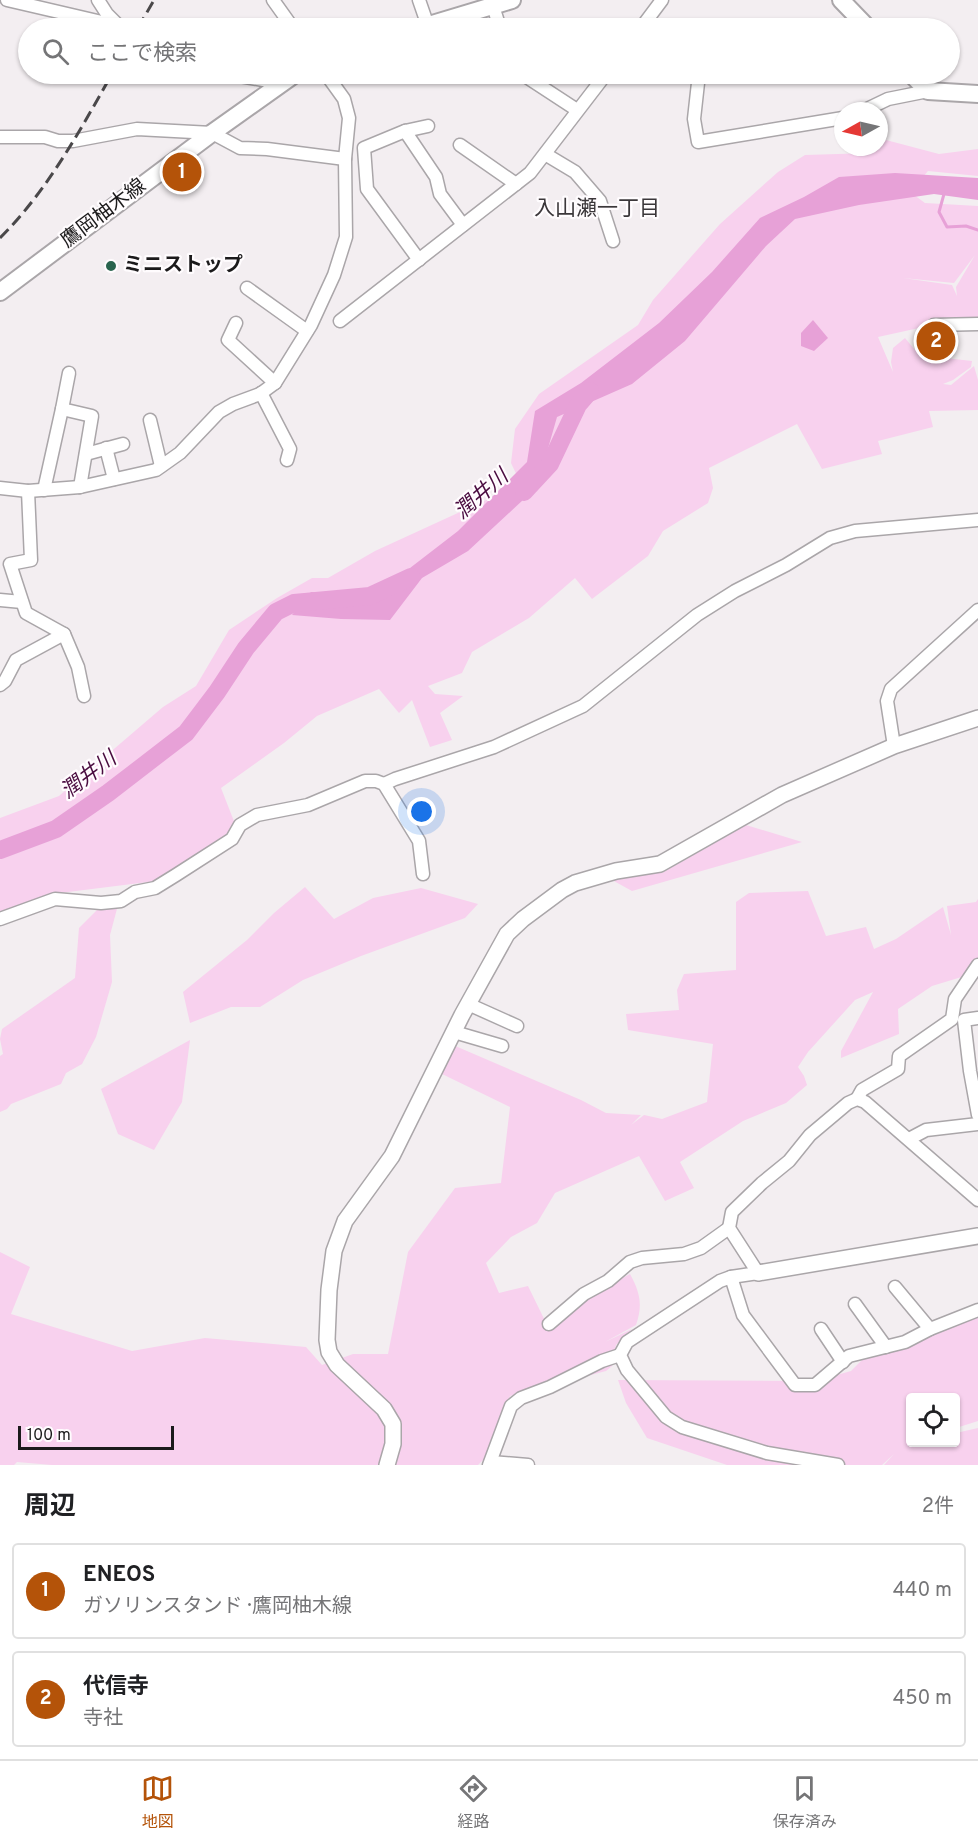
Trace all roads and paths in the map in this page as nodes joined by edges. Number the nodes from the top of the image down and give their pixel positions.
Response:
1 (7, 0) edge
2 (98, 0) edge
3 (273, 0) edge
4 (419, 0) edge
5 (512, 0) edge
6 (662, 0) edge
7 (841, 0) edge
8 (493, 6) junction
9 (83, 18) edge
10 (111, 18) edge
11 (286, 18) edge
12 (422, 18) edge
13 (454, 18) edge
14 (497, 18) edge
15 (649, 18) edge
16 (858, 18) edge
17 (279, 84) edge
18 (333, 84) edge
19 (537, 84) edge
20 (598, 84) edge
21 (698, 84) edge
22 (920, 84) edge
23 (927, 91) junction
24 (978, 94) edge
25 (882, 102) edge
26 (577, 110) junction
27 (834, 119) edge
28 (428, 126) dead end
29 (405, 131) junction
30 (212, 133) junction
31 (0, 137) edge
32 (460, 146) dead end
33 (545, 154) junction
34 (345, 159) junction
35 (516, 184) junction
36 (463, 225) junction
37 (613, 241) dead end
38 (419, 260) junction
39 (247, 288) dead end
40 (0, 292) edge
41 (340, 321) dead end
42 (236, 323) dead end
43 (978, 324) edge
44 (934, 325) dead end
45 (307, 331) junction
46 (69, 374) dead end
47 (275, 383) junction
48 (261, 393) junction
49 (62, 409) junction
50 (150, 420) dead end
51 (123, 444) dead end
52 (106, 448) junction
53 (86, 454) junction
54 (286, 460) dead end
55 (161, 466) junction
56 (114, 479) junction
57 (80, 487) junction
58 (0, 488) edge
59 (44, 490) junction
60 (28, 491) junction
61 (978, 520) edge
62 (0, 600) edge
63 (22, 602) junction
64 (978, 610) edge
65 (64, 634) junction
66 (0, 685) edge
67 (84, 696) dead end
68 (978, 718) edge
69 (894, 746) junction
70 (384, 784) junction
71 (423, 874) dead end
72 (0, 919) edge
73 (978, 965) edge
74 (468, 1004) junction
75 (978, 1018) edge
76 (517, 1026) dead end
77 (454, 1032) junction
78 (502, 1046) dead end
79 (974, 1070) edge
80 (857, 1099) junction
81 (978, 1115) edge
82 (978, 1124) edge
83 (909, 1139) junction
84 (978, 1200) edge
85 (729, 1228) junction
86 (978, 1236) edge
87 (758, 1274) junction
88 (731, 1277) junction
89 (895, 1287) dead end
90 (855, 1304) dead end
91 (978, 1310) edge
92 (549, 1324) dead end
93 (822, 1329) dead end
94 (930, 1329) junction
95 (886, 1347) junction
96 (620, 1355) junction
97 (843, 1362) junction
98 (490, 1463) edge
99 (387, 1465) edge
100 (528, 1465) edge
101 (838, 1465) edge

1 - 9 street
2 - 10 street
3 - 11 street
4 - 12 street
5 - 8 main road
6 - 15 street
7 - 16 main road
8 - 13 main road
8 - 14 street
17 - 30 main road, 鷹岡柚木線
18 - 34 street
19 - 26 street
20 - 26 street
21 - 27 street
22 - 23 main road
23 - 24 main road
23 - 25 street
26 - 33 street
28 - 29 street
29 - 36 street
29 - 38 street
30 - 31 street
30 - 34 street
30 - 40 main road, 鷹岡柚木線
32 - 35 street
33 - 35 street
33 - 37 street
34 - 45 street
35 - 36 street
36 - 38 street
38 - 41 street
39 - 45 street
42 - 47 street
43 - 44 street
45 - 47 street
46 - 49 street
47 - 48 street
48 - 54 street
48 - 55 street
49 - 53 street
49 - 59 street
50 - 55 street
51 - 52 street
52 - 53 street
52 - 56 street
53 - 57 street
55 - 56 street
56 - 57 street
57 - 59 street
58 - 60 street
59 - 60 street
60 - 63 street
61 - 70 street
62 - 63 street
63 - 65 street
64 - 69 street
65 - 66 street
65 - 67 street
68 - 69 street
69 - 74 street
70 - 71 street
70 - 72 street
73 - 80 street
74 - 76 street
74 - 77 street
75 - 79 street
77 - 78 street
77 - 99 street
79 - 81 street
80 - 83 street
80 - 85 street
82 - 83 street
83 - 84 street
85 - 87 street
85 - 92 street
86 - 87 street
87 - 88 street
88 - 96 street
88 - 97 street
89 - 94 street
90 - 95 street
91 - 94 street
93 - 97 street
94 - 95 street
95 - 97 street
96 - 98 street
96 - 101 street
98 - 100 street

